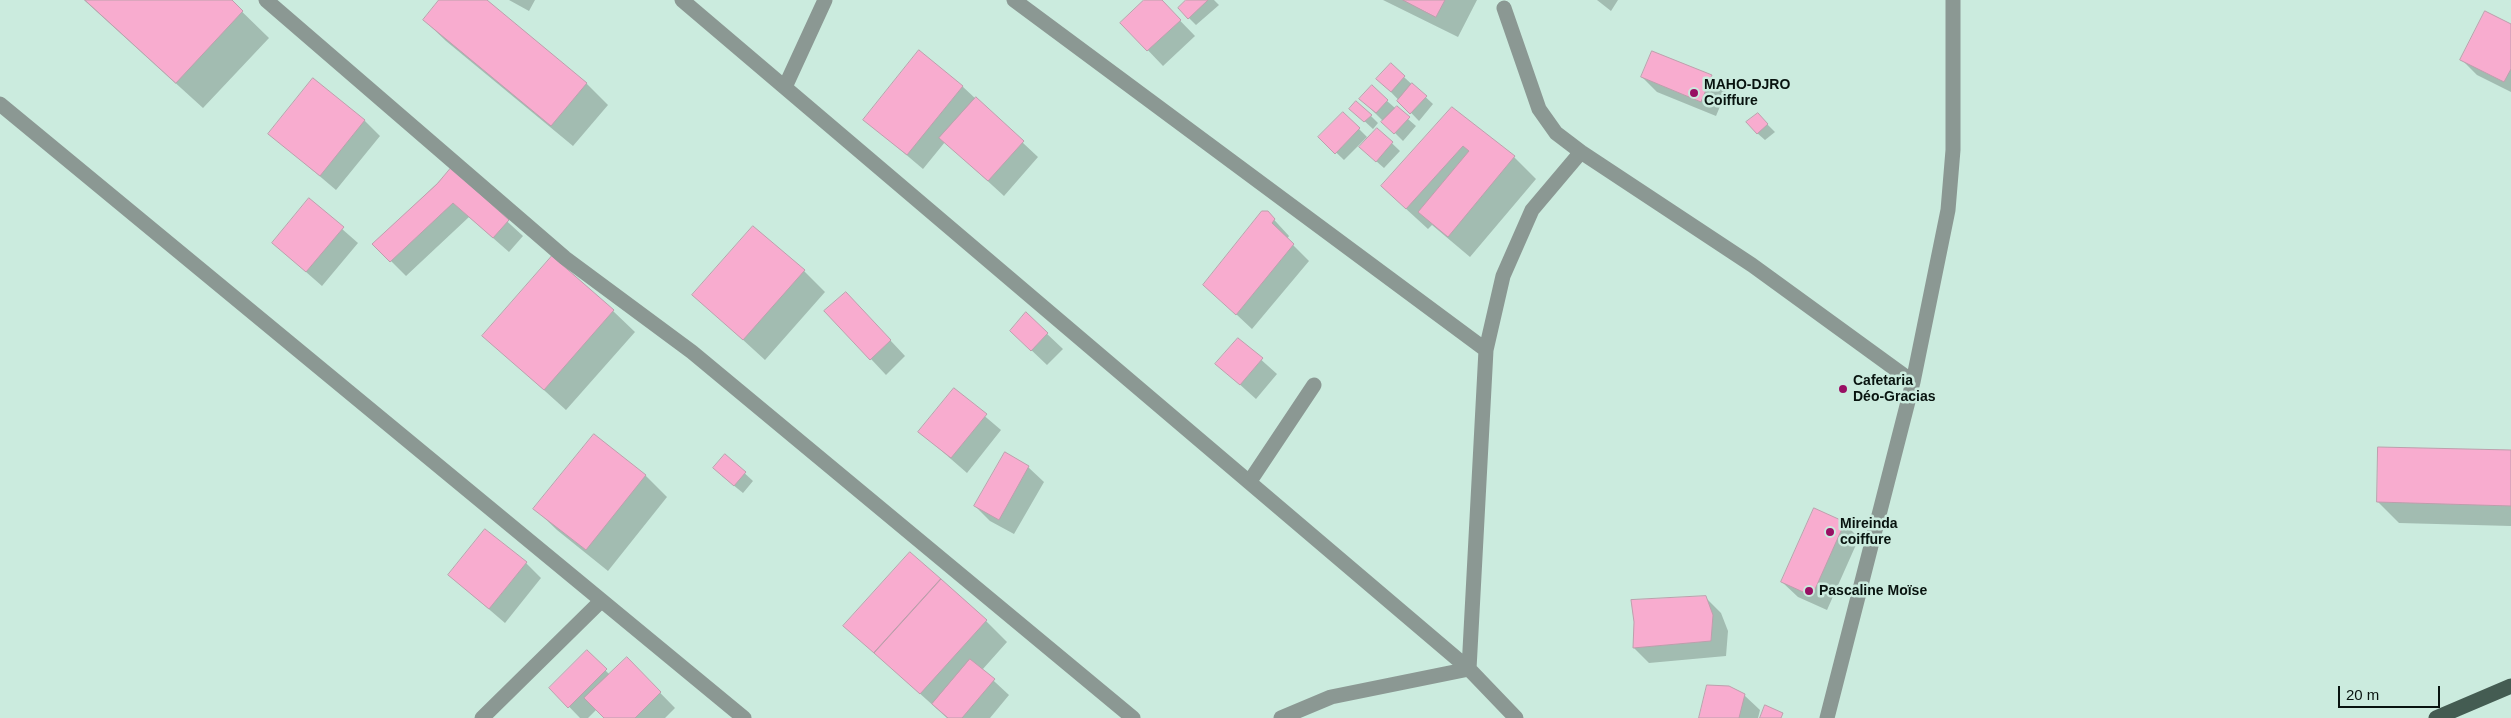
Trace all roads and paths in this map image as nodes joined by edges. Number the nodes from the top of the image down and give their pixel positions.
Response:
1 (266, 0) edge
2 (682, 0) edge
3 (825, 0) edge
4 (1014, 0) edge
5 (1953, 0) edge
6 (1504, 8) dead end
7 (785, 87) junction
8 (0, 104) edge
9 (1580, 152) junction
10 (1486, 350) junction
11 (1913, 382) junction
12 (1314, 385) dead end
13 (1250, 481) junction
14 (601, 601) junction
15 (1469, 668) junction
16 (2511, 686) edge
17 (482, 718) edge
18 (744, 718) edge
19 (1133, 718) edge
20 (1281, 718) edge
21 (1516, 718) edge
22 (1827, 718) edge
23 (2436, 718) edge

1 - 19 street
2 - 7 street
3 - 7 street
4 - 10 street
5 - 11 street
6 - 9 street
7 - 13 street
8 - 14 street
9 - 10 street
9 - 11 street
10 - 15 street
11 - 22 street
12 - 13 street
13 - 15 street
14 - 17 street
14 - 18 street
15 - 20 street
15 - 21 street
16 - 23 main road

